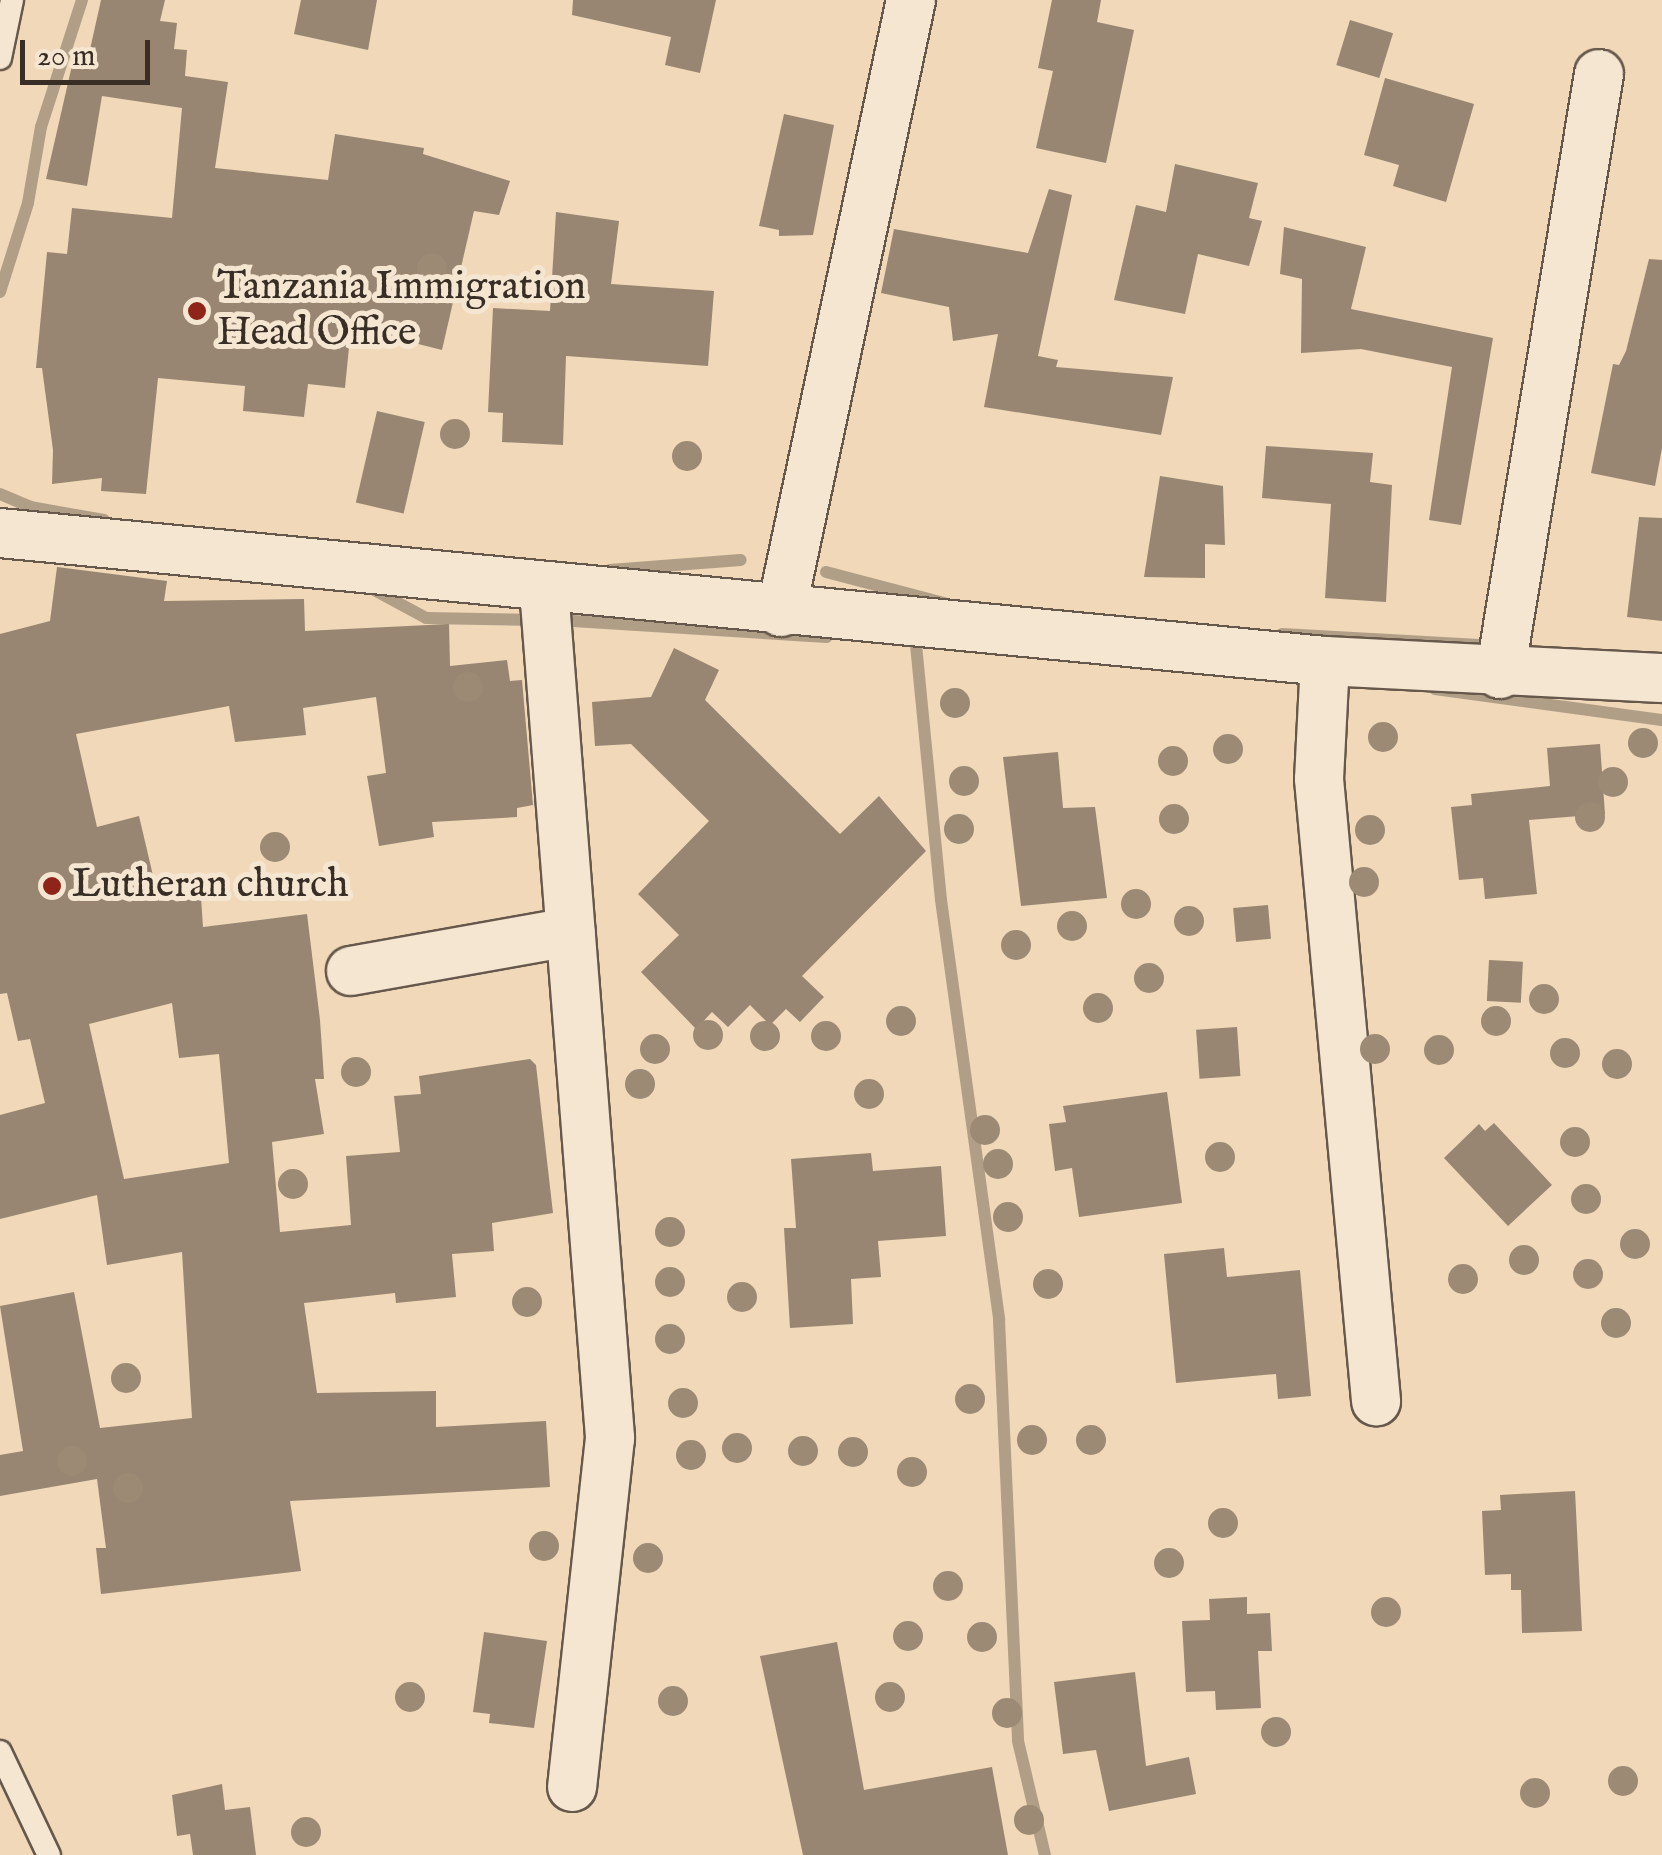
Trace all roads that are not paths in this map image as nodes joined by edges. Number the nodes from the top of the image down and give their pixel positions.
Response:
1 (12, 0) edge
2 (911, 0) edge
3 (0, 58) edge
4 (1599, 74) dead end
5 (0, 533) edge
6 (544, 588) junction
7 (781, 612) junction
8 (1326, 661) junction
9 (1500, 674) junction
10 (1662, 678) edge
11 (571, 932) junction
12 (352, 971) dead end
13 (1376, 1401) dead end
14 (0, 1752) edge
15 (572, 1786) dead end
16 (49, 1855) edge

1 - 3 lane
2 - 7 street
4 - 9 street
5 - 6 street
6 - 7 street
6 - 11 street
7 - 8 street
8 - 9 street
8 - 13 street
9 - 10 street
11 - 12 street
11 - 15 street
14 - 16 lane

